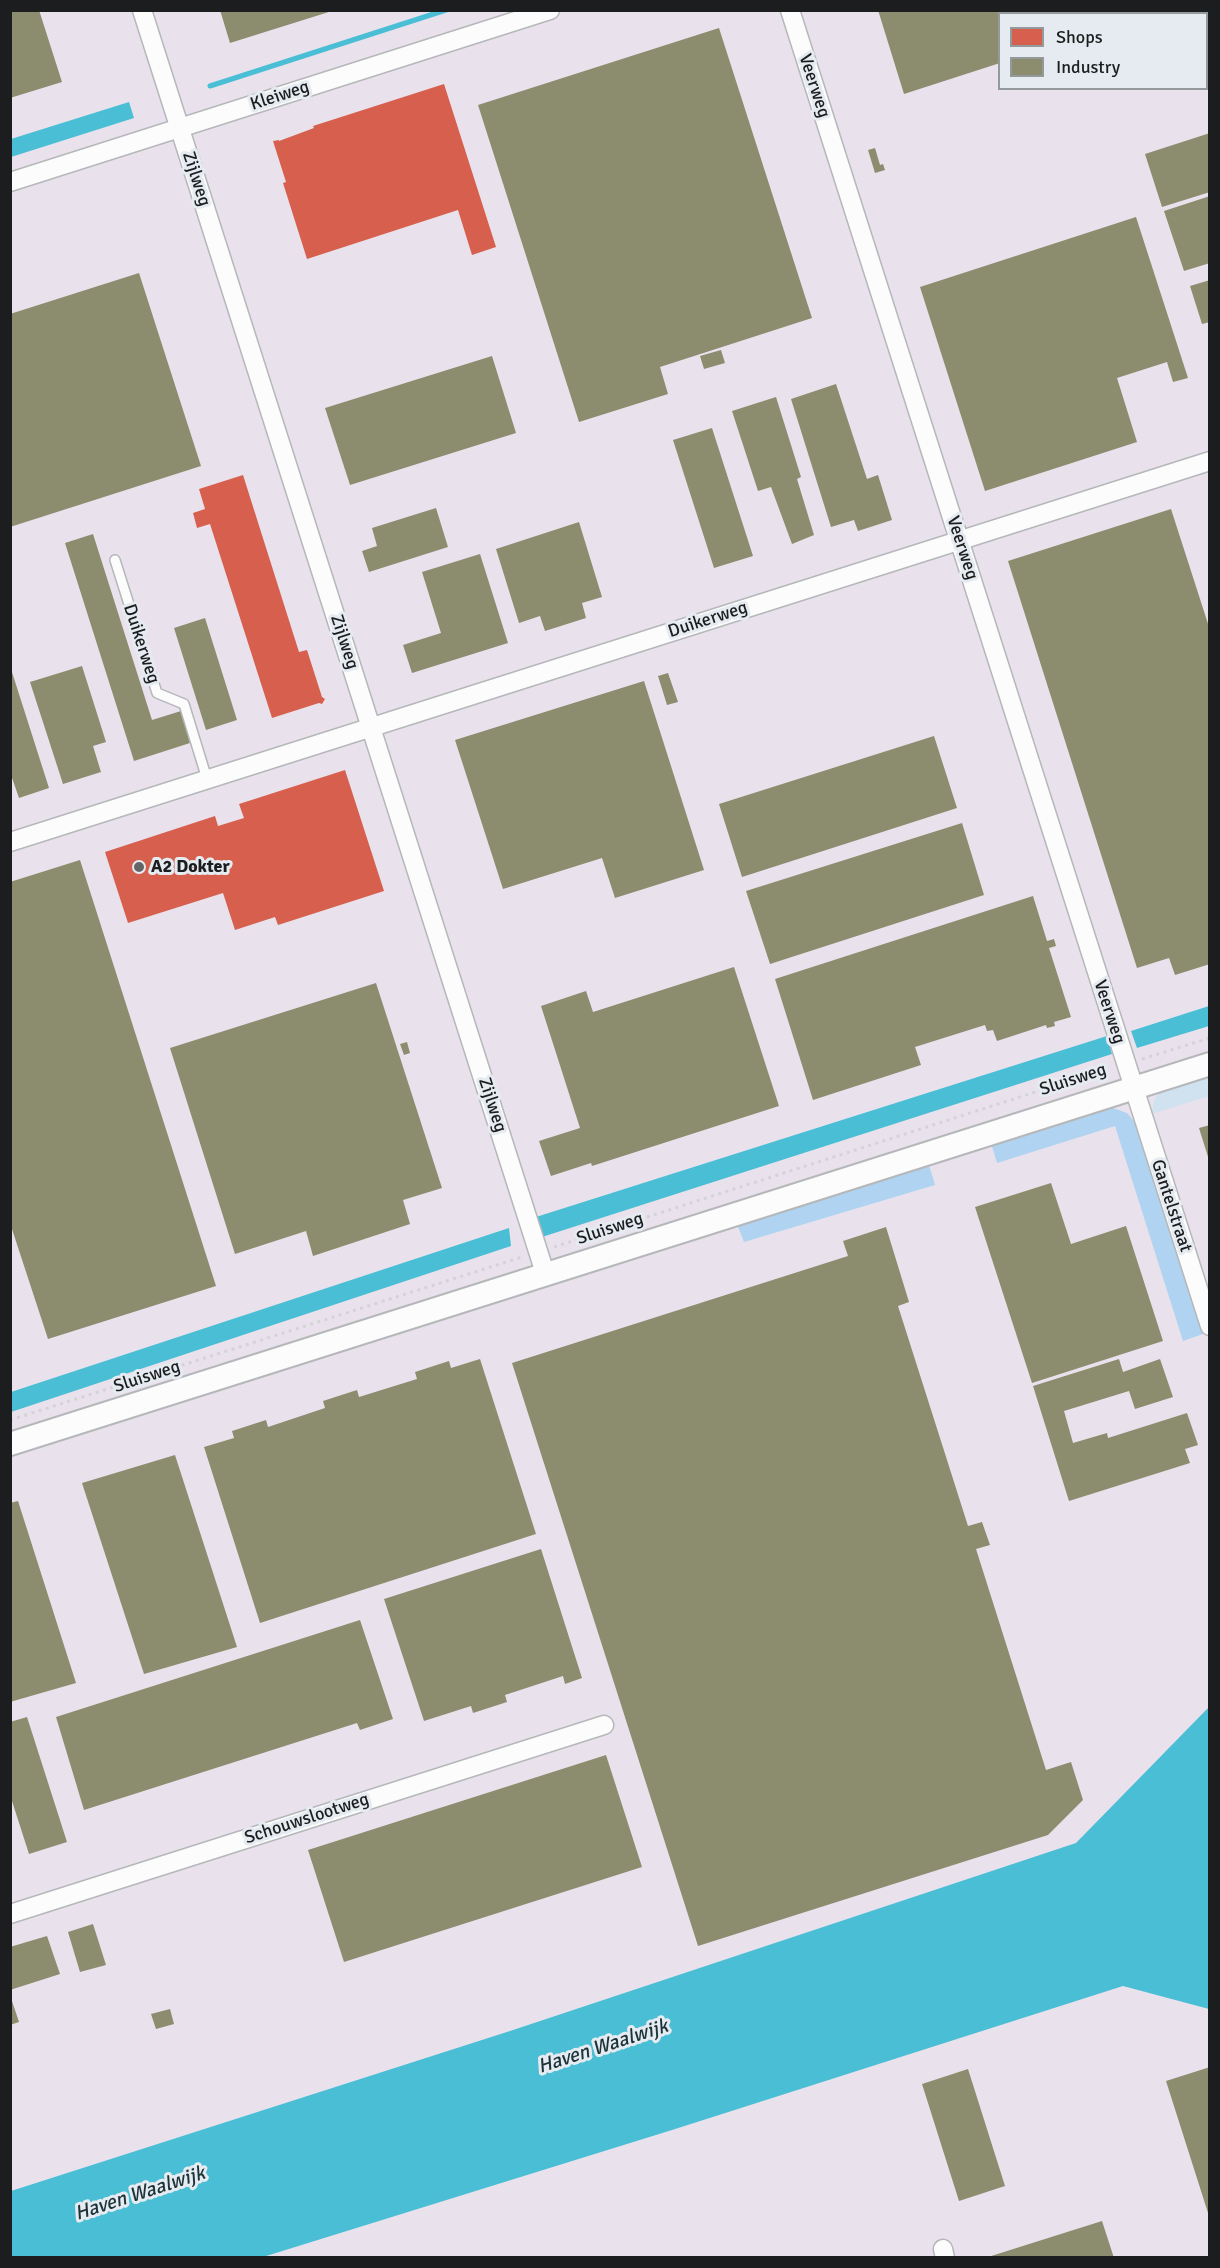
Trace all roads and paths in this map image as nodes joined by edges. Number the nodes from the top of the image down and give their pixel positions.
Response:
1 (142, 10) edge
2 (550, 10) edge
3 (790, 10) edge
4 (180, 128) junction
5 (10, 182) edge
6 (1209, 460) edge
7 (960, 540) junction
8 (115, 560) dead end
9 (371, 727) junction
10 (207, 779) junction
11 (10, 842) edge
12 (1209, 1038) edge
13 (1125, 1064) junction
14 (1209, 1064) edge
15 (1133, 1087) junction
16 (542, 1263) junction
17 (1209, 1326) edge
18 (10, 1419) edge
19 (10, 1444) edge
20 (604, 1725) dead end
21 (10, 1914) edge

1 - 4 street, Zijlweg
2 - 4 street, Kleiweg
3 - 7 street, Veerweg
4 - 5 street, Kleiweg
4 - 9 street, Zijlweg
6 - 7 street, Duikerweg
7 - 9 street, Duikerweg
7 - 13 street, Veerweg
8 - 10 lane, Duikerweg
9 - 10 street, Duikerweg
9 - 16 street, Zijlweg
10 - 11 street, Duikerweg
12 - 13 path, Sluisweg
13 - 15 street, Veerweg
13 - 16 path, Sluisweg
14 - 15 street, Sluisweg
15 - 16 street, Sluisweg
15 - 17 street, Gantelstraat
16 - 18 path, Sluisweg
16 - 19 street, Sluisweg
20 - 21 street, Schouwslootweg

